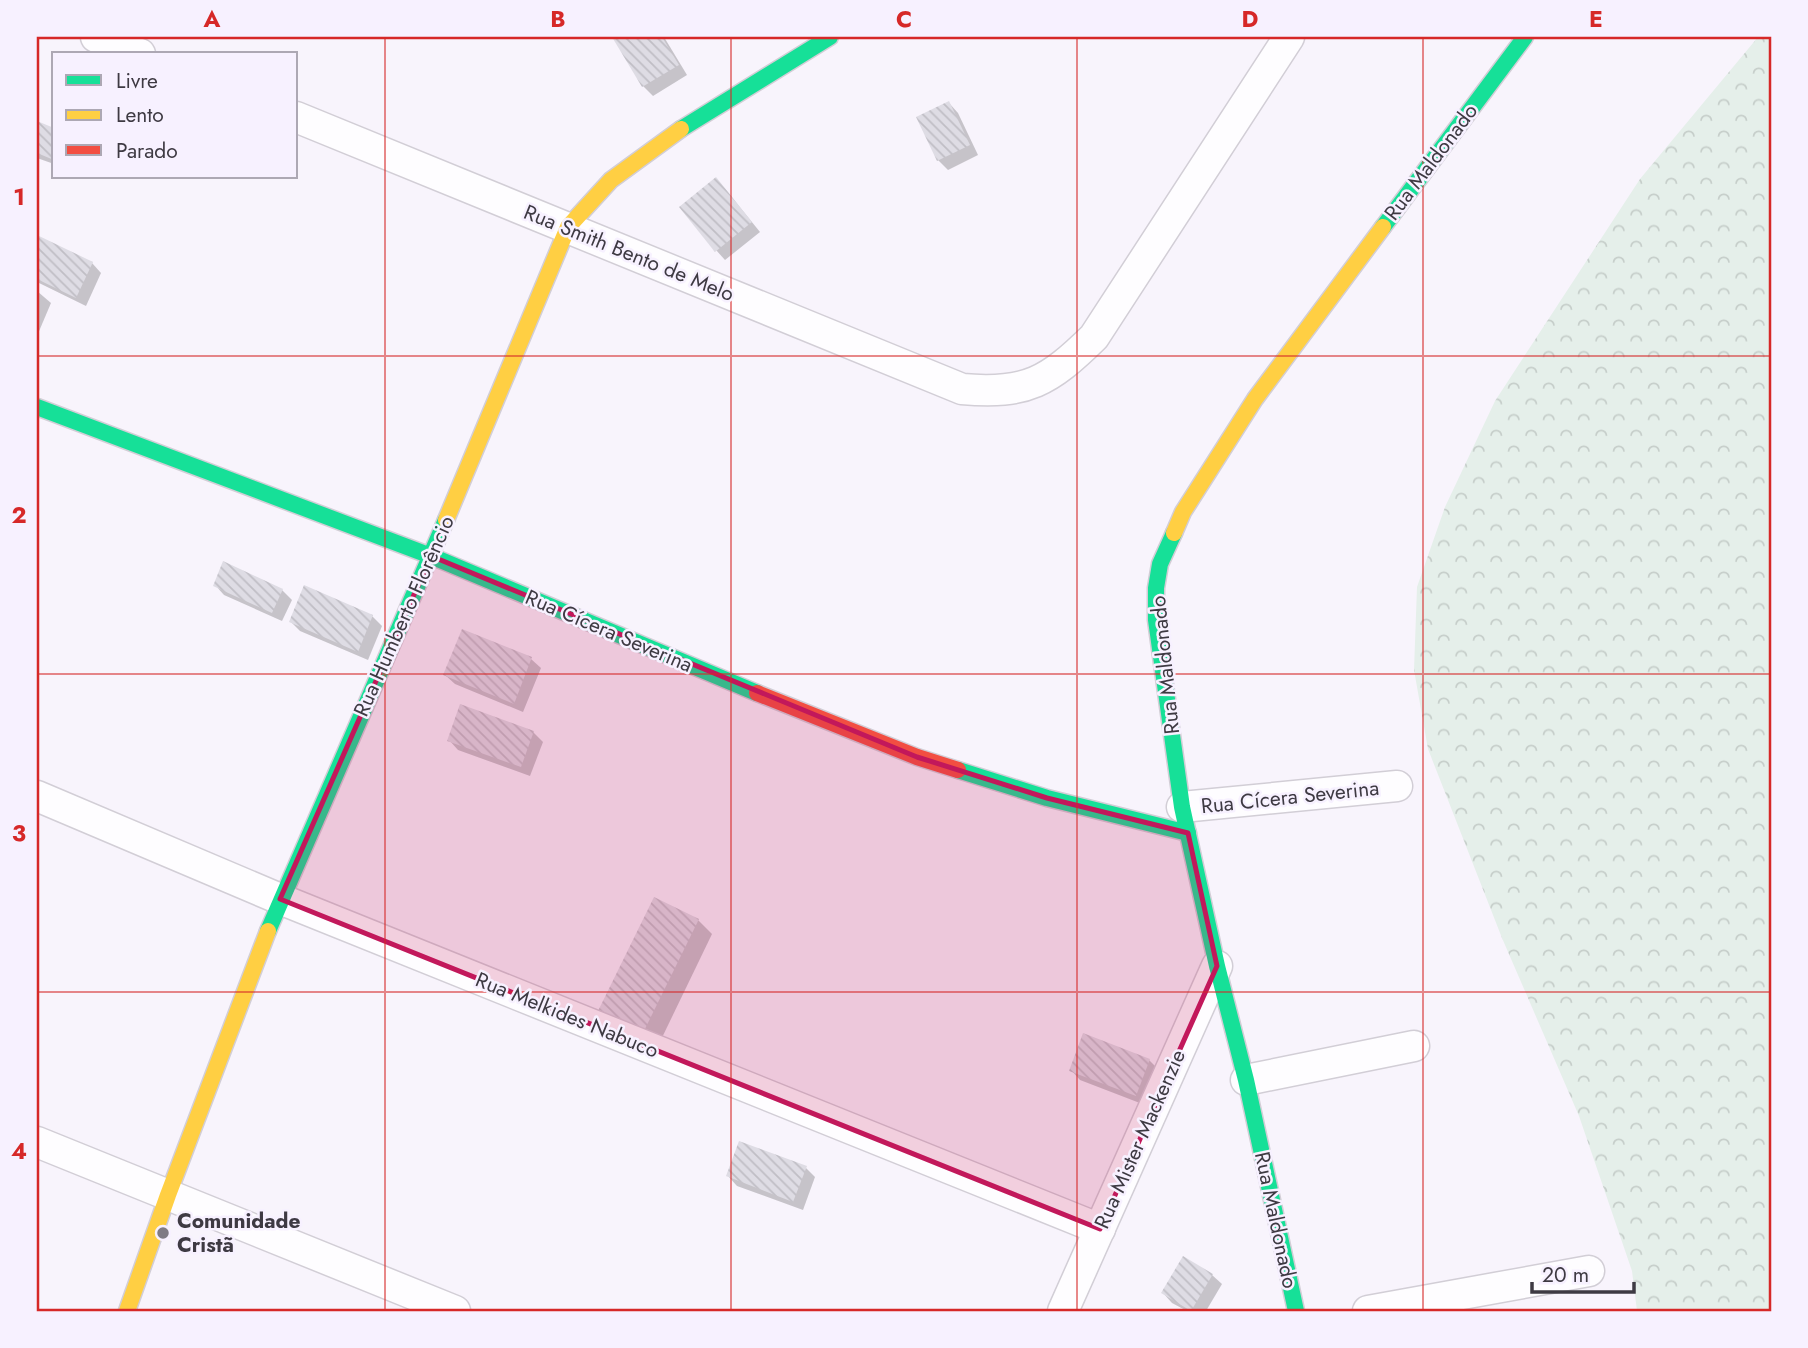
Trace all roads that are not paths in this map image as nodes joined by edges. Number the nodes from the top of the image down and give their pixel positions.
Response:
1 (96, 37) edge
2 (830, 37) edge
3 (1289, 37) edge
4 (1525, 37) edge
5 (135, 52) edge
6 (298, 118) edge
7 (568, 227) junction
8 (37, 407) edge
9 (431, 556) junction
10 (1397, 786) dead end
11 (37, 796) edge
12 (1185, 820) junction
13 (280, 899) junction
14 (1217, 966) junction
15 (1414, 1046) dead end
16 (1245, 1080) junction
17 (37, 1142) edge
18 (168, 1195) junction
19 (1100, 1229) junction
20 (1589, 1271) dead end
21 (127, 1311) edge
22 (455, 1311) edge
23 (1063, 1311) edge
24 (1296, 1311) edge
25 (1368, 1311) edge

1 - 5 street
2 - 7 street, Rua Humberto Florêncio
3 - 7 street, Rua Smith Bento de Melo
4 - 12 street, Rua Maldonado
6 - 7 street, Rua Smith Bento de Melo
7 - 9 street, Rua Humberto Florêncio
8 - 9 street, Rua Cícera Severina
9 - 12 street, Rua Cícera Severina
9 - 13 street, Rua Humberto Florêncio
10 - 12 street, Rua Cícera Severina
11 - 13 street, Rua Melkides Nabuco
12 - 14 street, Rua Maldonado
13 - 18 street, Rua Humberto Florêncio
13 - 19 street, Rua Melkides Nabuco
14 - 16 street, Rua Maldonado
14 - 19 street, Rua Mister Mackenzie
15 - 16 street
16 - 24 street, Rua Maldonado
17 - 18 street
18 - 21 street, Rua Humberto Florêncio
18 - 22 street
19 - 23 street, Rua Mister Mackenzie
20 - 25 street

